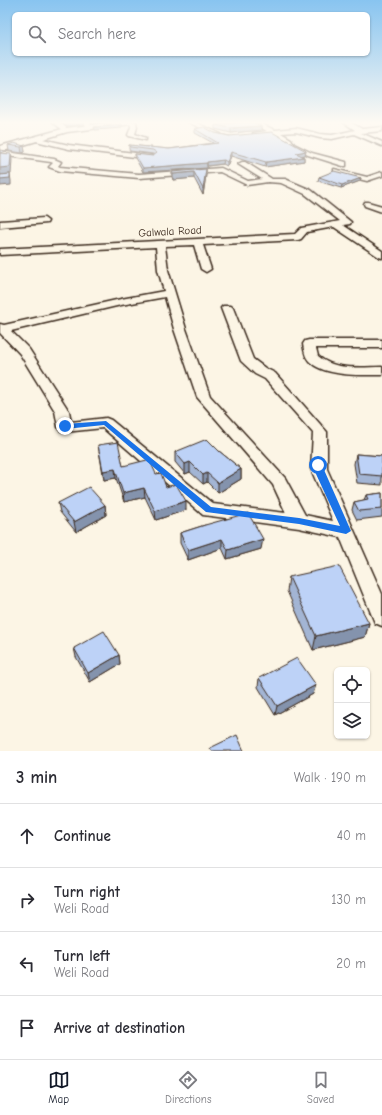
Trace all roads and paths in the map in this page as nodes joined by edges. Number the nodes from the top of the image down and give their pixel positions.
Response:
1 (30, 157) edge
2 (320, 157) edge
3 (242, 164) dead end
4 (343, 164) dead end
5 (337, 171) edge
6 (382, 174) edge
7 (269, 180) junction
8 (368, 204) dead end
9 (382, 209) edge
10 (44, 220) dead end
11 (0, 224) edge
12 (337, 225) junction
13 (198, 242) junction
14 (160, 244) junction
15 (0, 252) edge
16 (382, 255) edge
17 (206, 269) dead end
18 (170, 293) junction
19 (227, 308) dead end
20 (2, 329) edge
21 (382, 344) edge
22 (382, 370) edge
23 (299, 521) junction
24 (346, 531) junction
25 (382, 617) edge

1 - 7 street
2 - 4 street
3 - 7 street
5 - 6 street
7 - 12 street
8 - 9 street
10 - 11 street
12 - 13 street, Galwala Road
12 - 16 street
13 - 14 street, Galwala Road
13 - 17 street
14 - 15 street, Galwala Road
14 - 18 street
18 - 20 street
18 - 23 street
19 - 24 street
20 - 23 street
21 - 22 street
23 - 24 street
24 - 25 street

